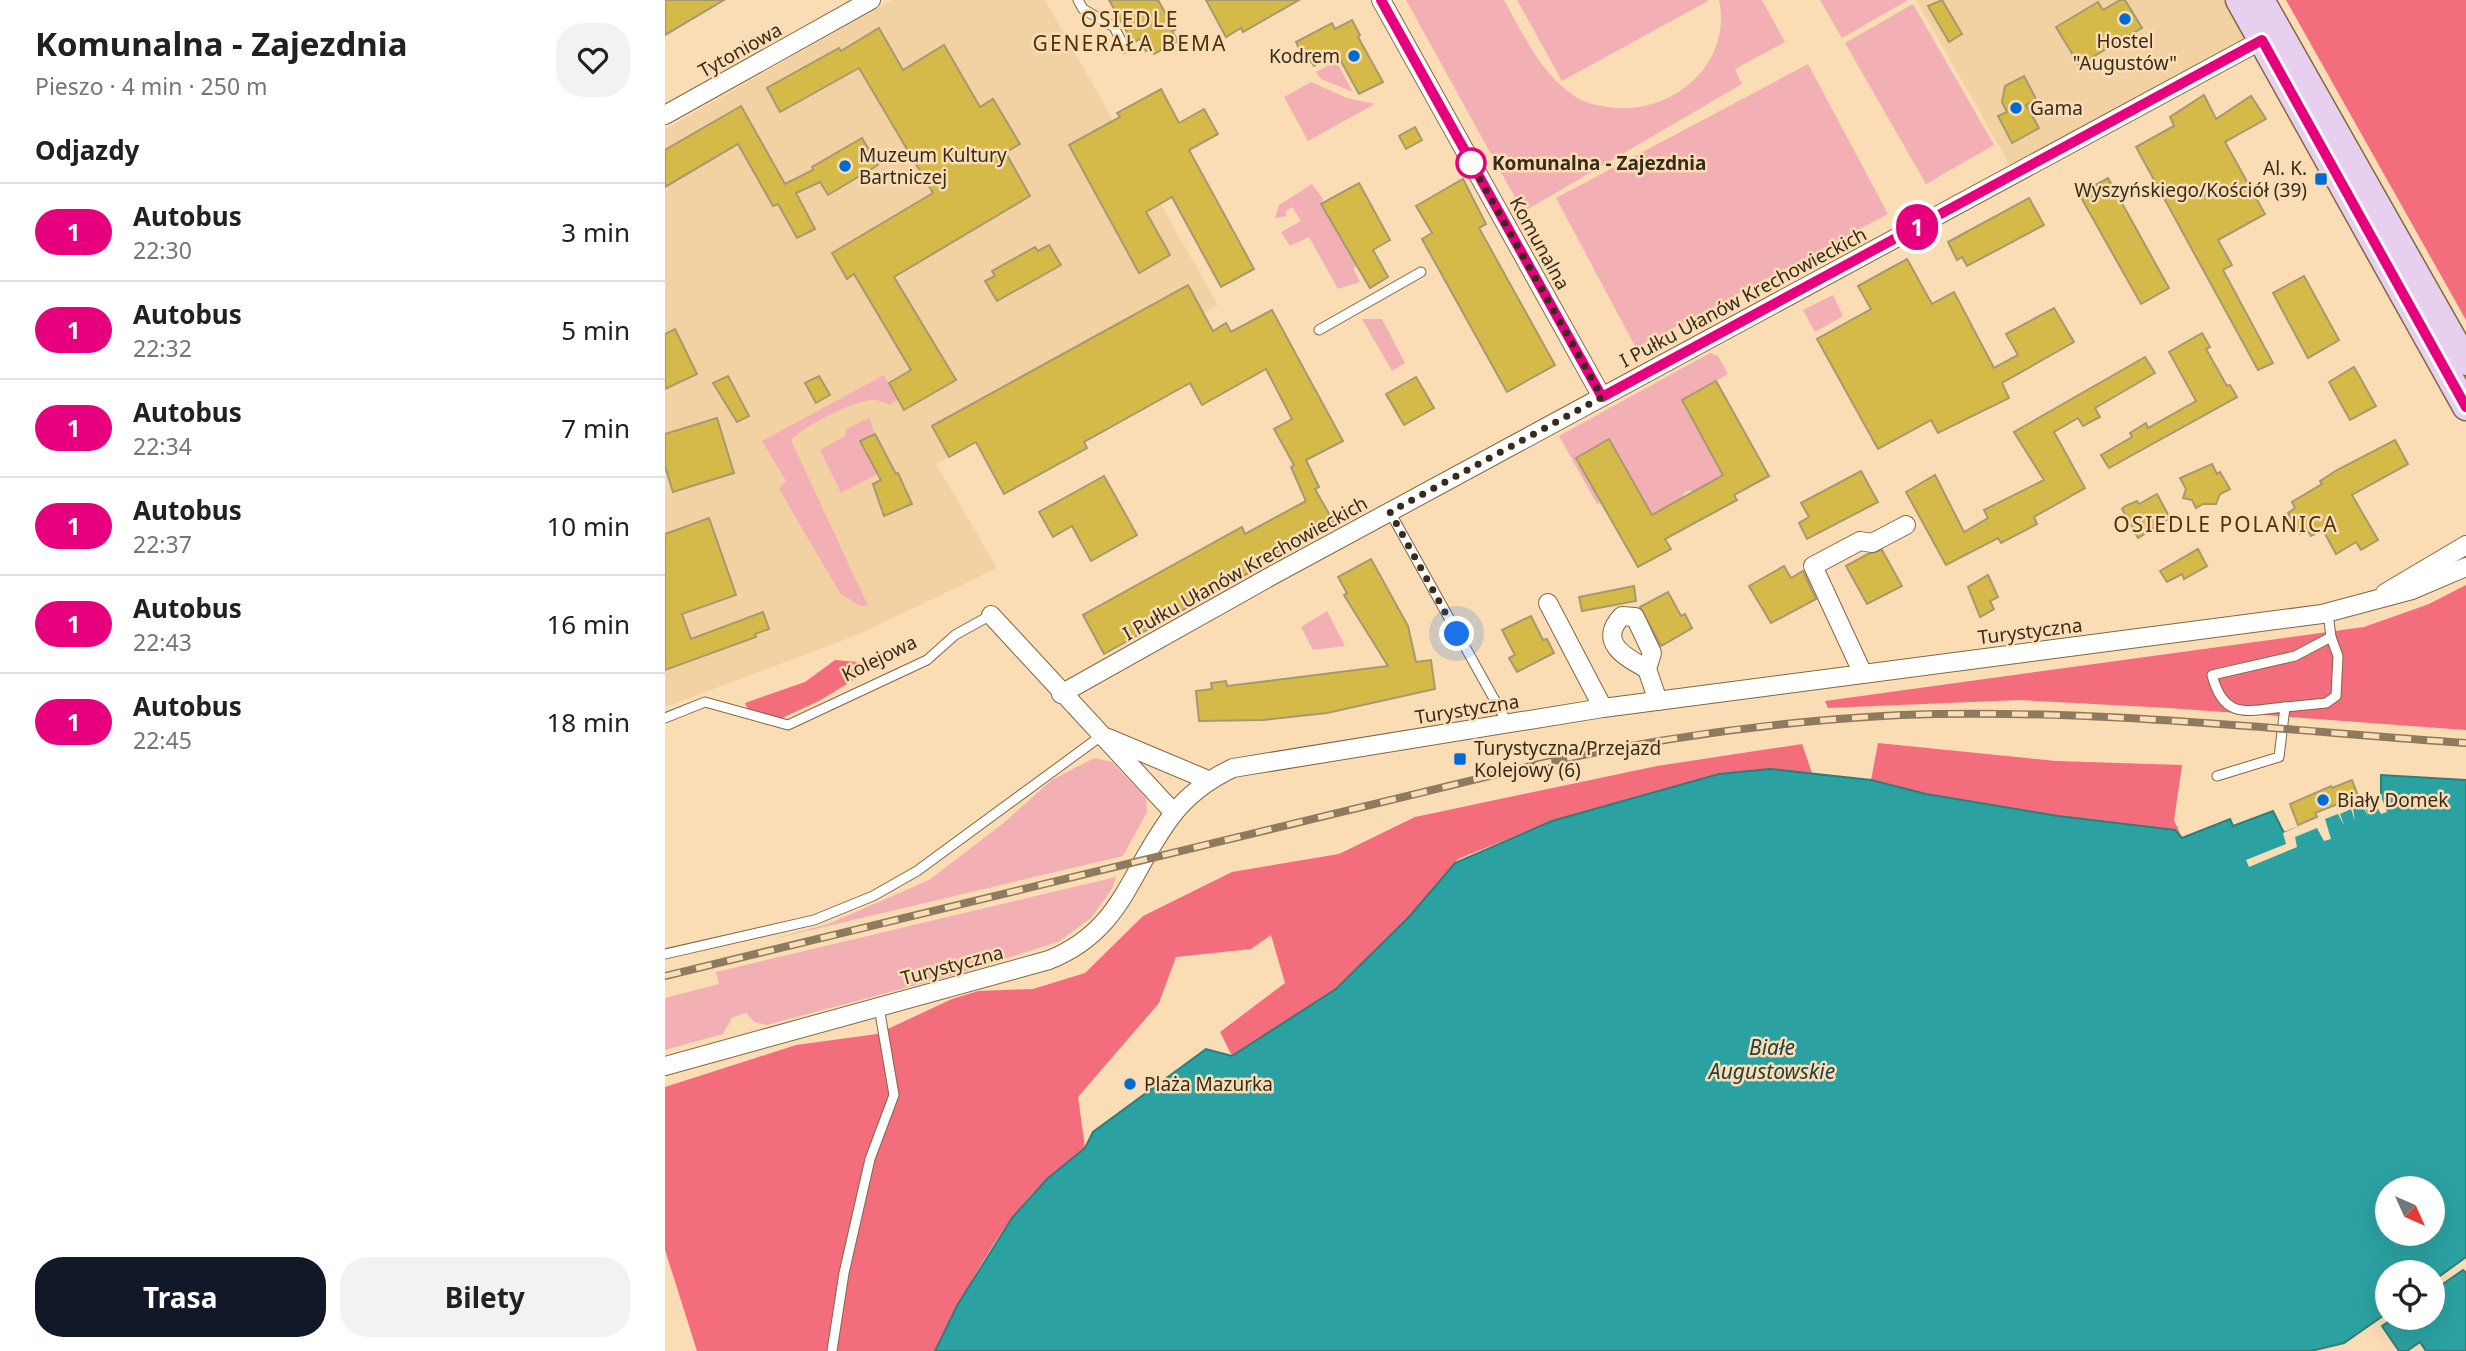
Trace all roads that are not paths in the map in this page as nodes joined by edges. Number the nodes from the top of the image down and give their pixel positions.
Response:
1 (871, 0) edge
2 (1078, 0) edge
3 (1381, 0) edge
4 (2239, 0) edge
5 (2262, 0) edge
6 (2270, 35) junction
7 (1125, 48) dead end
8 (665, 116) edge
9 (1421, 272) dead end
10 (2426, 314) junction
11 (1319, 330) dead end
12 (2466, 362) edge
13 (1602, 397) junction
14 (2466, 407) edge
15 (1390, 512) junction
16 (1906, 524) dead end
17 (2466, 545) edge
18 (2466, 567) edge
19 (2374, 601) junction
20 (1548, 603) dead end
21 (2328, 613) junction
22 (991, 615) joint
23 (2331, 638) junction
24 (1647, 669) dead end
25 (1863, 674) junction
26 (1061, 694) junction
27 (1658, 701) junction
28 (2285, 707) junction
29 (1604, 708) junction
30 (665, 718) edge
31 (1508, 724) junction
32 (1101, 736) junction
33 (2217, 776) dead end
34 (1208, 780) junction
35 (1174, 813) junction
36 (665, 954) edge
37 (879, 1007) junction
38 (665, 1066) edge
39 (832, 1351) edge

1 - 8 street, Tytoniowa
2 - 7 lane
3 - 13 street, Komunalna
4 - 6 main road
5 - 6 main road
6 - 10 main road
6 - 13 street, I Pułku Ułanów Krechowieckich
9 - 11 lane
10 - 12 main road
10 - 14 main road
13 - 15 street, I Pułku Ułanów Krechowieckich
15 - 26 street, I Pułku Ułanów Krechowieckich
15 - 31 lane
16 - 25 street
17 - 19 street, Turystyczna
18 - 19 street, Turystyczna
19 - 21 street, Turystyczna
20 - 29 street
21 - 23 lane
21 - 25 street, Turystyczna
22 - 26 street, Kolejowa
22 - 30 lane, Kolejowa
23 - 28 lane
23 - 28 lane
24 - 27 street
25 - 27 street, Turystyczna
26 - 32 street, Kolejowa
27 - 29 street, Turystyczna
28 - 33 lane
29 - 31 street, Turystyczna
31 - 34 street, Turystyczna
32 - 34 street, Kolejowa
32 - 35 street, Kolejowa
32 - 36 lane
34 - 35 street, Turystyczna
35 - 37 street, Turystyczna
37 - 38 street, Turystyczna
37 - 39 lane

